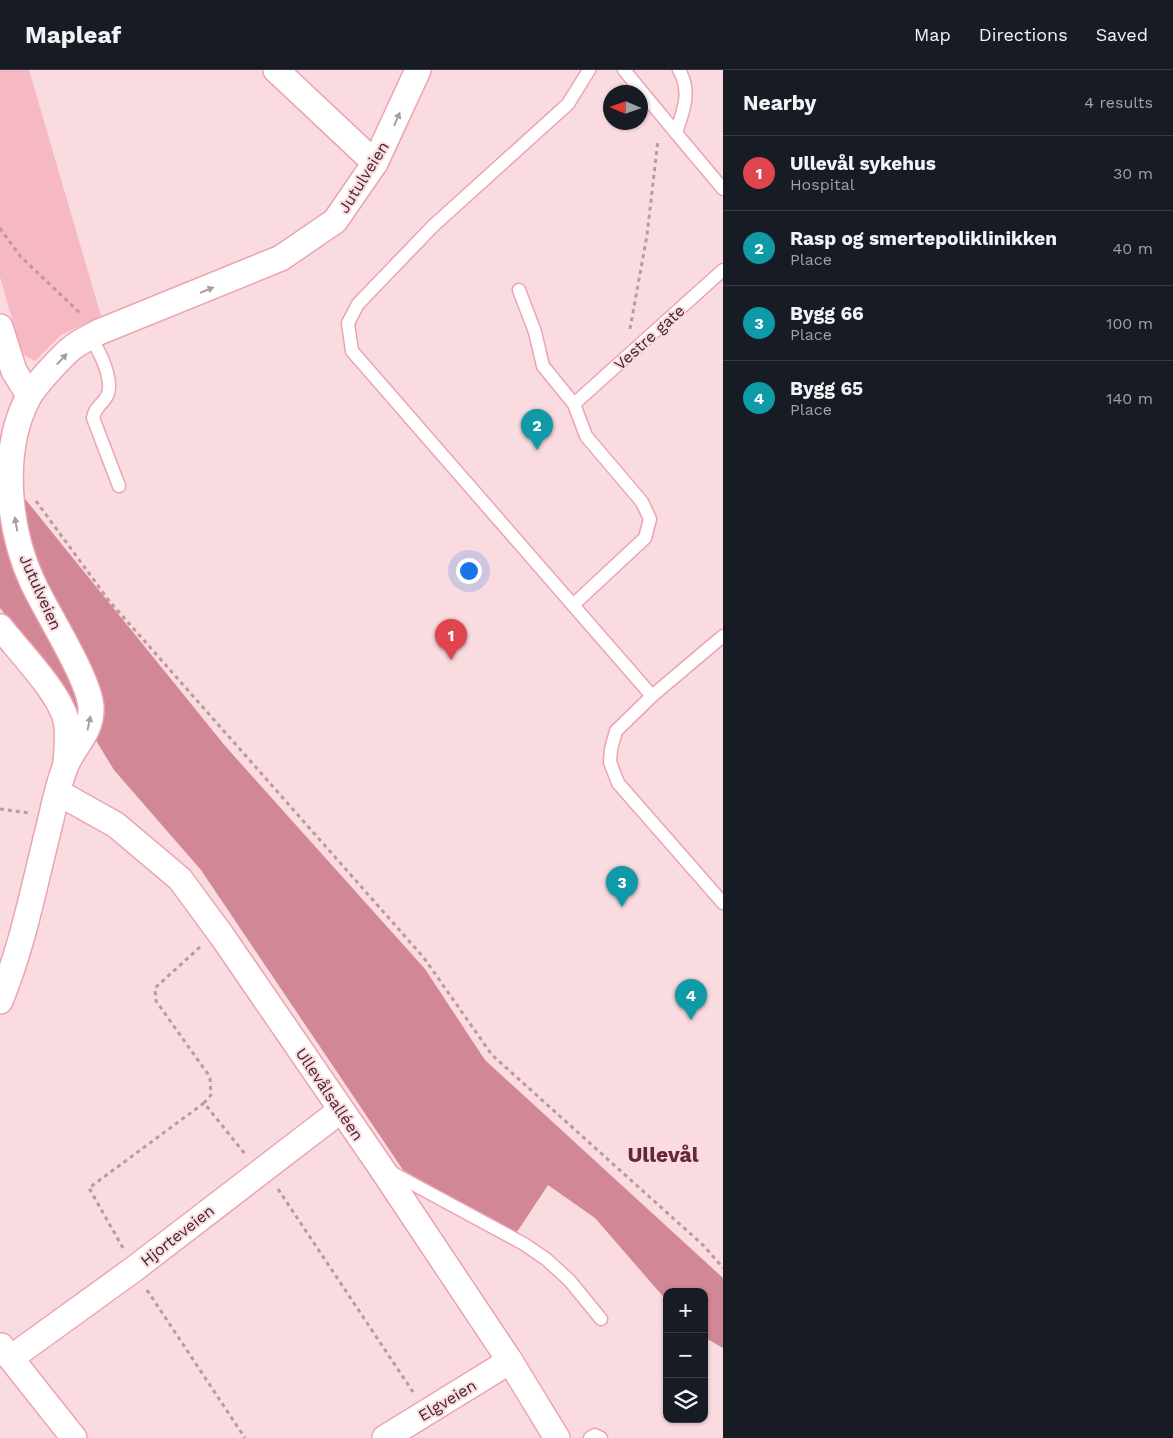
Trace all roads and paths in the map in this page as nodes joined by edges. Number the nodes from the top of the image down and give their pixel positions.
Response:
1 (276, 70) edge
2 (418, 70) edge
3 (589, 70) edge
4 (624, 70) edge
5 (679, 70) edge
6 (658, 112) junction
7 (676, 133) junction
8 (375, 163) junction
9 (723, 189) edge
10 (0, 228) edge
11 (723, 270) edge
12 (519, 290) dead end
13 (0, 327) edge
14 (94, 335) junction
15 (623, 360) junction
16 (29, 395) junction
17 (574, 404) junction
18 (119, 486) dead end
19 (35, 500) dead end
20 (573, 605) junction
21 (0, 627) edge
22 (723, 636) edge
23 (652, 696) junction
24 (66, 765) junction
25 (59, 793) junction
26 (723, 902) edge
27 (0, 1001) edge
28 (342, 1110) junction
29 (380, 1166) junction
30 (723, 1268) edge
31 (601, 1319) dead end
32 (6, 1352) edge
33 (510, 1361) junction
34 (74, 1438) edge
35 (385, 1438) edge
36 (557, 1438) edge
37 (590, 1438) edge
38 (601, 1438) edge

1 - 8 street
8 -> 2 street, Jutulveien
3 - 20 lane
4 - 6 lane
5 - 7 lane
6 - 7 lane
6 - 15 path
7 - 9 lane
14 -> 8 street, Jutulveien
10 - 14 path
11 - 15 lane, Vestre gate
12 - 17 lane
13 - 16 street
16 -> 14 street, Jutulveien
14 - 18 lane
15 - 17 lane, Vestre gate
24 -> 16 street, Jutulveien
17 - 20 lane
19 - 30 path
20 - 23 lane
21 - 24 street
22 - 23 lane
23 - 26 lane
24 - 25 street, Jutulveien
25 - 27 street, Jutulveien
25 - 28 street, Ullevålsalléen
28 - 29 street, Ullevålsalléen
28 - 32 street, Hjorteveien
29 - 31 lane
29 - 33 street, Ullevålsalléen
32 - 34 street
33 - 35 street, Elgveien
33 - 36 street, Ullevålsalléen
37 - 38 lane

